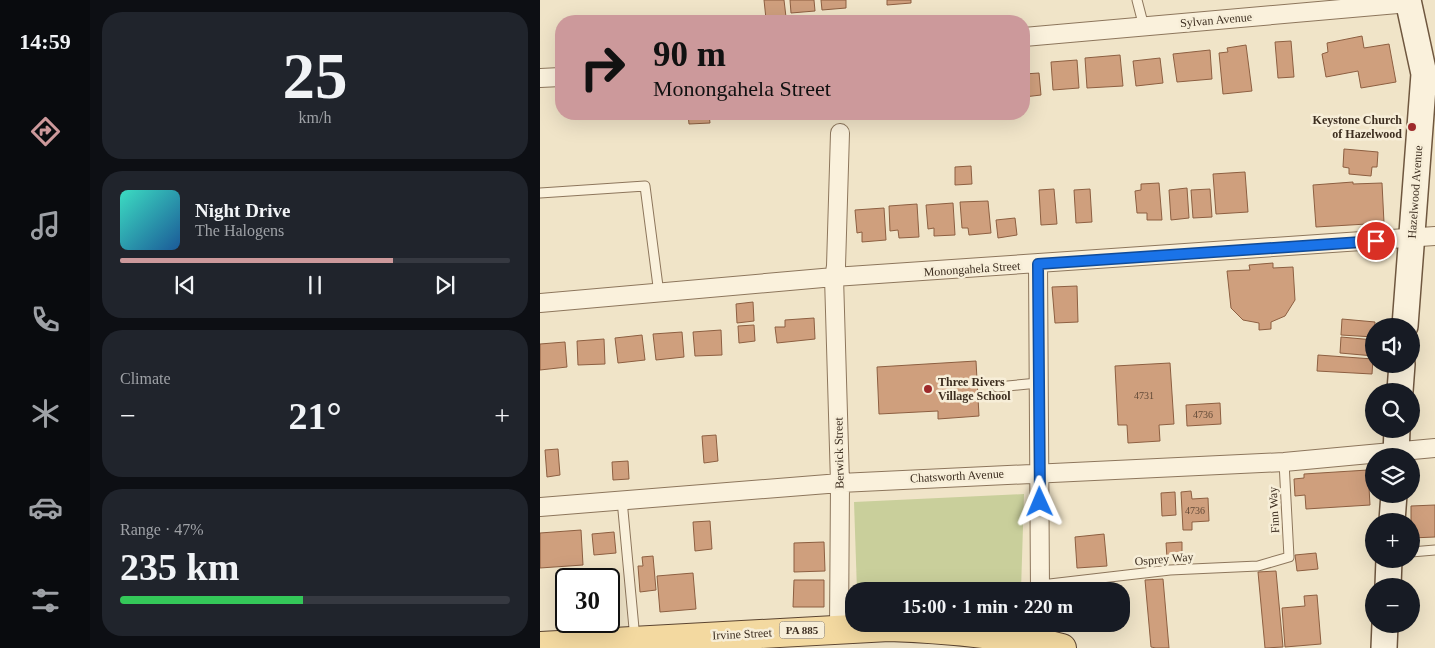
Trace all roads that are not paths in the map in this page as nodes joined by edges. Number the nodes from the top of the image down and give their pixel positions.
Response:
1 (1137, 0) edge
2 (1408, 1) edge
3 (1144, 27) junction
4 (1030, 36) edge
5 (555, 77) edge
6 (540, 78) edge
7 (840, 133) dead end
8 (545, 192) edge
9 (1423, 237) edge
10 (1038, 264) junction
11 (834, 277) junction
12 (659, 294) junction
13 (540, 303) edge
14 (1407, 318) edge
15 (1038, 383) junction
16 (997, 387) dead end
17 (1396, 445) edge
18 (1435, 448) edge
19 (1284, 462) junction
20 (1039, 472) junction
21 (840, 482) junction
22 (622, 500) junction
23 (540, 507) edge
24 (1435, 550) edge
25 (1420, 551) edge
26 (1289, 557) joint
27 (1040, 582) edge
28 (1083, 582) edge
29 (839, 628) junction
30 (1385, 633) edge
31 (1046, 638) edge
32 (635, 639) junction
33 (540, 646) edge
34 (1384, 648) edge

1 - 3 lane
2 - 3 street, Sylvan Avenue
2 - 9 main road, Hazelwood Avenue
3 - 4 street, Sylvan Avenue
5 - 6 street
7 - 11 street, Berwick Street
8 - 12 lane
9 - 10 street, Monongahela Street
9 - 14 main road, Hazelwood Avenue
10 - 11 street, Monongahela Street
10 - 15 street
11 - 12 street, Monongahela Street
11 - 21 street, Berwick Street
12 - 13 street, Monongahela Street
15 - 16 lane
15 - 20 street
17 - 18 street, Chatsworth Avenue
17 - 19 street, Chatsworth Avenue
19 - 20 street, Chatsworth Avenue
19 - 26 lane, Finn Way
20 - 21 street, Chatsworth Avenue
20 - 27 street
21 - 22 street, Chatsworth Avenue
21 - 29 street, Berwick Street
22 - 23 street, Chatsworth Avenue
22 - 32 lane
24 - 25 lane
26 - 28 lane, Osprey Way
29 - 31 main road, Irvine Street / PA 885
29 - 32 main road, Irvine Street / PA 885
30 - 34 main road
32 - 33 main road, Irvine Street / PA 885

